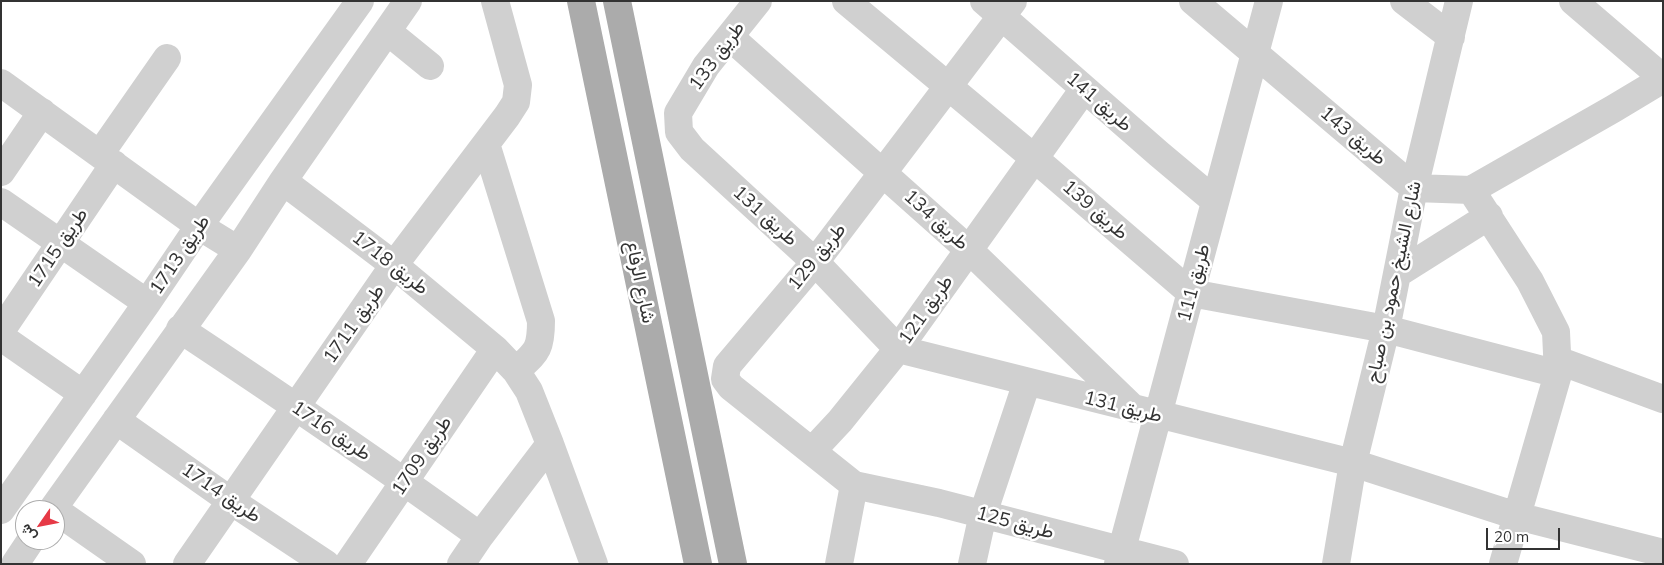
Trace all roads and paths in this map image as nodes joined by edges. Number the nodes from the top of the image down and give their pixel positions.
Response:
1 (360, 1) edge
2 (408, 1) edge
3 (495, 1) edge
4 (581, 1) edge
5 (617, 1) edge
6 (758, 1) edge
7 (846, 1) edge
8 (1193, 1) edge
9 (1269, 1) edge
10 (1404, 1) edge
11 (1459, 1) edge
12 (1573, 1) edge
13 (1000, 6) edge
14 (387, 31) junction
15 (730, 37) junction
16 (1451, 37) junction
17 (1255, 54) junction
18 (167, 58) dead end
19 (430, 66) dead end
20 (1663, 79) edge
21 (1, 83) edge
22 (948, 87) junction
23 (1084, 89) junction
24 (42, 112) junction
25 (678, 113) joint
26 (486, 144) junction
27 (1034, 158) junction
28 (107, 159) junction
29 (1, 172) edge
30 (883, 173) junction
31 (283, 181) junction
32 (1414, 188) junction
33 (1471, 190) junction
34 (1215, 201) junction
35 (1, 202) edge
36 (1489, 216) junction
37 (199, 226) junction
38 (60, 243) junction
39 (238, 250) junction
40 (969, 250) junction
41 (815, 262) junction
42 (394, 265) junction
43 (1397, 274) junction
44 (1191, 293) junction
45 (147, 303) junction
46 (180, 329) junction
47 (1386, 329) junction
48 (1, 331) edge
49 (1, 337) edge
50 (495, 349) junction
51 (898, 349) junction
52 (1558, 367) junction
53 (516, 371) junction
54 (1027, 382) junction
55 (82, 394) junction
56 (1663, 399) edge
57 (296, 407) junction
58 (1146, 413) junction
59 (116, 420) junction
60 (550, 444) junction
61 (812, 451) junction
62 (1353, 463) junction
63 (10, 480) edge
64 (405, 482) junction
65 (854, 485) junction
66 (39, 500) edge
67 (61, 500) edge
68 (230, 500) junction
69 (1, 510) edge
70 (983, 514) junction
71 (1517, 516) junction
72 (65, 518) edge
73 (480, 536) junction
74 (24, 550) edge
75 (1663, 553) edge
76 (1120, 557) edge
77 (589, 560) edge
78 (15, 564) edge
79 (132, 564) edge
80 (186, 564) edge
81 (326, 564) edge
82 (348, 564) edge
83 (461, 564) edge
84 (698, 564) edge
85 (733, 564) edge
86 (839, 564) edge
87 (972, 564) edge
88 (1174, 564) edge
89 (1336, 564) edge
90 (1503, 564) edge

1 - 37 street, طريق 1713
2 - 14 street
3 - 26 street, طريق 1711
4 - 84 main road, شارع الرفاع
5 - 85 main road, شارع الرفاع
6 - 15 street, طريق 133
7 - 22 street, طريق 139
8 - 17 street, طريق 143
9 - 17 street, طريق 111
10 - 16 street
11 - 16 street, شارع الشيخ حمود بن صباح
12 - 20 street
13 - 22 street, طريق 129
13 - 23 street, طريق 141
14 - 19 street
14 - 31 street
15 - 25 street, طريق 133
15 - 30 street, طريق 134
16 - 32 street, شارع الشيخ حمود بن صباح
17 - 32 street, طريق 143
17 - 34 street, طريق 111
18 - 28 street, طريق 1715
20 - 33 street
21 - 24 street
22 - 27 street, طريق 139
22 - 30 street, طريق 129
23 - 27 street, طريق 121
23 - 34 street, طريق 141
24 - 28 street
24 - 29 street
25 - 41 street, طريق 131
26 - 42 street, طريق 1711
26 - 53 street
27 - 40 street, طريق 121
27 - 44 street, طريق 139
28 - 37 street
28 - 38 street, طريق 1715
30 - 40 street, طريق 134
30 - 41 street, طريق 129
31 - 39 street
31 - 42 street, طريق 1718
32 - 33 street
32 - 43 street, شارع الشيخ حمود بن صباح
33 - 36 street
34 - 44 street, طريق 111
35 - 38 street
36 - 43 street
36 - 52 street
37 - 39 street
37 - 45 street, طريق 1713
38 - 45 street
38 - 48 street, طريق 1715
39 - 46 street
40 - 51 street, طريق 121
40 - 58 street, طريق 134
41 - 51 street, طريق 131
41 - 61 street, طريق 129
42 - 50 street, طريق 1718
42 - 57 street, طريق 1711
43 - 47 street, شارع الشيخ حمود بن صباح
44 - 47 street
44 - 58 street, طريق 111
45 - 55 street, طريق 1713
46 - 57 street, طريق 1716
46 - 59 street
47 - 52 street
47 - 62 street, شارع الشيخ حمود بن صباح
49 - 55 street
50 - 53 street, طريق 1718
50 - 64 street, طريق 1709
51 - 54 street, طريق 131
51 - 61 street, طريق 121
52 - 56 street
52 - 71 street
53 - 60 street, طريق 1718
54 - 58 street, طريق 131
54 - 70 street
55 - 63 street, طريق 1713
57 - 64 street, طريق 1716
57 - 68 street, طريق 1711
58 - 62 street, طريق 131
58 - 76 street, طريق 111
59 - 67 street
59 - 68 street, طريق 1714
60 - 73 street
60 - 77 street, طريق 1718
61 - 65 street, طريق 129
62 - 71 street, طريق 131
62 - 89 street, شارع الشيخ حمود بن صباح
63 - 66 street
63 - 69 street, طريق 1713
64 - 73 street, طريق 1716
64 - 82 street, طريق 1709
65 - 70 street, طريق 125
65 - 86 street
68 - 80 street, طريق 1711
68 - 81 street, طريق 1714
70 - 76 street, طريق 125
70 - 87 street
71 - 75 street, طريق 131
71 - 90 street
72 - 79 street
73 - 83 street
74 - 78 street
76 - 88 street, طريق 125

